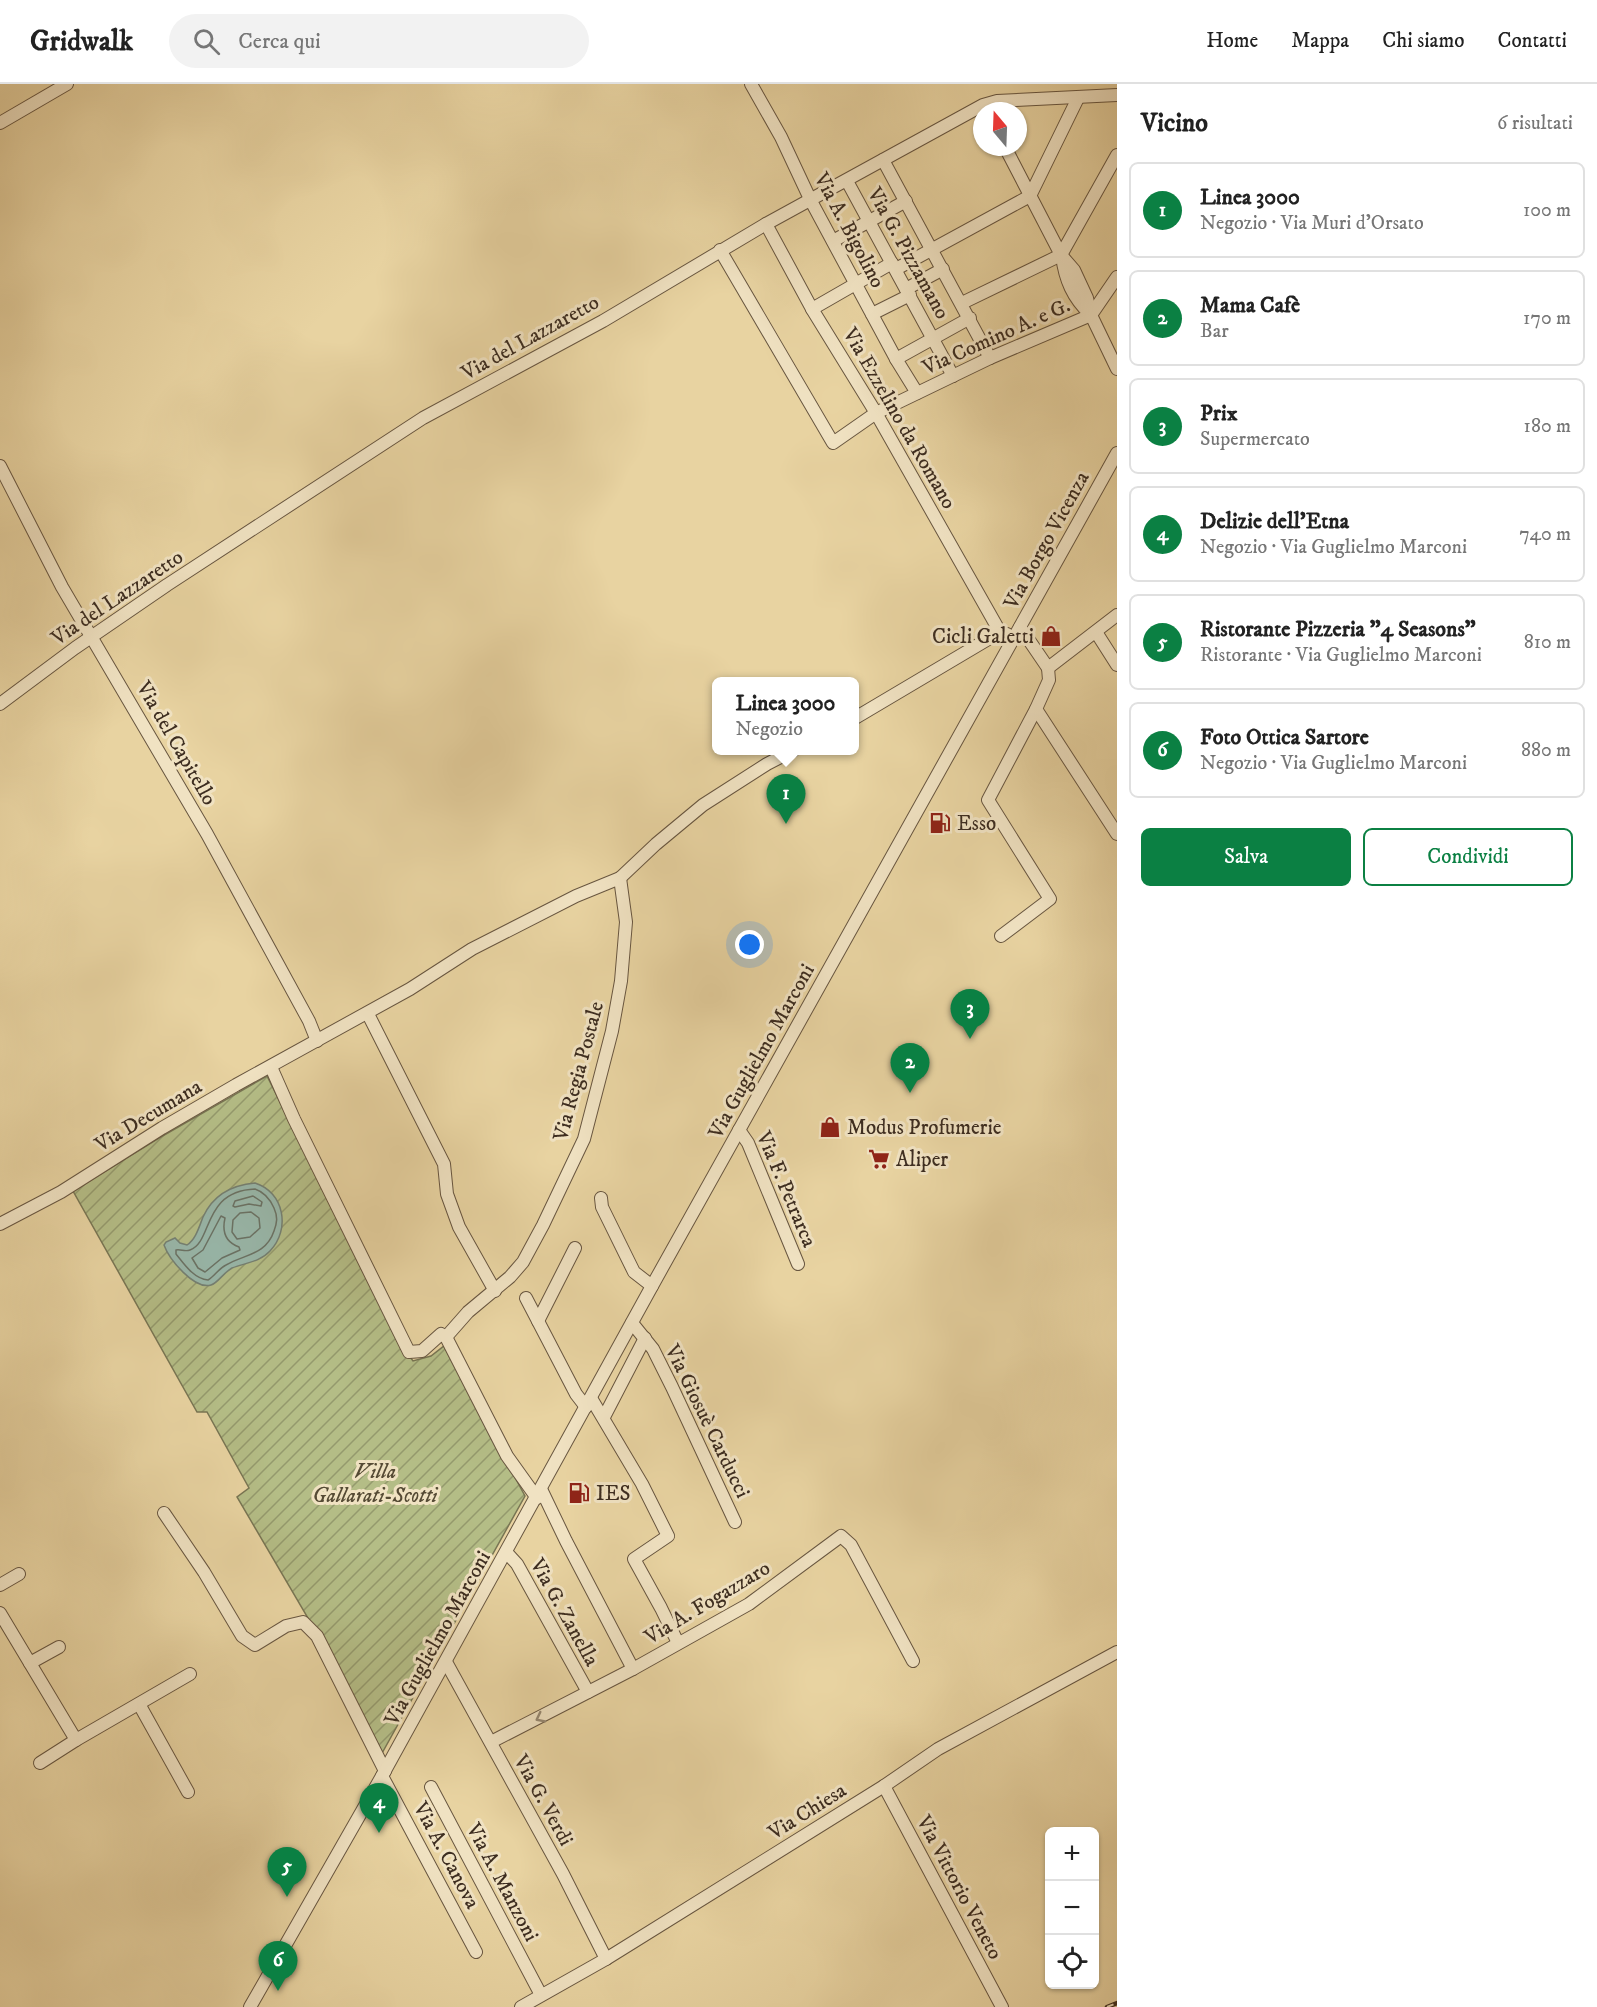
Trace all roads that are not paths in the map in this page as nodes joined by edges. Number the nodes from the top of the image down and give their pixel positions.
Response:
1 (67, 84) edge
2 (751, 84) edge
3 (1117, 95) edge
4 (1078, 98) junction
5 (994, 102) edge
6 (973, 114) edge
7 (0, 123) edge
8 (1117, 155) edge
9 (1010, 156) edge
10 (883, 160) junction
11 (847, 181) junction
12 (1030, 196) junction
13 (811, 201) junction
14 (906, 201) junction
15 (869, 221) junction
16 (766, 224) junction
17 (833, 241) junction
18 (933, 249) junction
19 (720, 250) junction
20 (1062, 255) junction
21 (894, 266) junction
22 (943, 269) junction
23 (1117, 277) edge
24 (856, 284) junction
25 (908, 292) junction
26 (962, 303) junction
27 (812, 309) junction
28 (872, 314) junction
29 (1091, 315) junction
30 (970, 318) junction
31 (933, 338) junction
32 (990, 358) junction
33 (896, 359) junction
34 (1117, 369) edge
35 (953, 376) junction
36 (917, 393) junction
37 (876, 413) junction
38 (1117, 453) edge
39 (0, 466) edge
40 (1117, 615) edge
41 (1017, 631) junction
42 (1000, 632) junction
43 (1096, 632) junction
44 (91, 638) junction
45 (1117, 665) edge
46 (1048, 668) junction
47 (0, 704) edge
48 (1036, 709) junction
49 (859, 716) edge
50 (784, 755) edge
51 (903, 834) joint
52 (1117, 834) edge
53 (620, 878) junction
54 (1001, 936) dead end
55 (368, 1014) junction
56 (317, 1041) junction
57 (271, 1067) junction
58 (739, 1130) junction
59 (601, 1198) dead end
60 (0, 1224) edge
61 (575, 1248) dead end
62 (798, 1264) dead end
63 (652, 1286) junction
64 (495, 1291) junction
65 (526, 1298) dead end
66 (538, 1321) junction
67 (632, 1323) junction
68 (446, 1337) junction
69 (645, 1338) junction
70 (588, 1403) junction
71 (604, 1418) junction
72 (539, 1493) junction
73 (164, 1513) dead end
74 (735, 1522) dead end
75 (506, 1552) junction
76 (19, 1574) dead end
77 (0, 1585) edge
78 (0, 1613) edge
79 (678, 1643) junction
80 (59, 1647) dead end
81 (1117, 1652) edge
82 (914, 1661) dead end
83 (446, 1662) junction
84 (30, 1663) junction
85 (633, 1669) junction
86 (190, 1674) dead end
87 (588, 1692) junction
88 (139, 1704) junction
89 (76, 1740) junction
90 (491, 1742) junction
91 (40, 1763) dead end
92 (384, 1774) junction
93 (884, 1786) junction
94 (431, 1787) dead end
95 (188, 1792) dead end
96 (476, 1952) dead end
97 (606, 1959) junction
98 (541, 1995) junction
99 (250, 2007) edge
100 (520, 2007) edge
101 (1002, 2007) edge

1 - 7 street
2 - 13 street, Via A. Bigolino
3 - 4 street, Via del Lazzaretto
4 - 5 street, Via del Lazzaretto
4 - 12 street
6 - 10 street, Via del Lazzaretto
8 - 20 street
9 - 12 street
10 - 11 street, Via del Lazzaretto
10 - 14 street
11 - 13 street, Via del Lazzaretto
11 - 15 street, Via G. Pizzamano
12 - 18 street
12 - 20 street
13 - 16 street, Via del Lazzaretto
13 - 17 street, Via A. Bigolino
14 - 15 street
14 - 18 street
15 - 17 street
15 - 21 street, Via G. Pizzamano
16 - 19 street, Via del Lazzaretto
16 - 27 street, Via Ezzelino da Romano
17 - 24 street, Via A. Bigolino
18 - 21 street
18 - 22 street
19 - 37 street, Via Comino A. e G.
19 - 44 street, Via del Lazzaretto
20 - 26 street
20 - 29 street
21 - 24 street
21 - 25 street, Via G. Pizzamano
22 - 25 street
22 - 26 street
23 - 29 street, Via Comino A. e G.
24 - 27 street
24 - 28 street, Via A. Bigolino
25 - 28 street
25 - 31 street, Via G. Pizzamano
26 - 30 street
27 - 37 street, Via Ezzelino da Romano
28 - 33 street, Via A. Bigolino
29 - 32 street, Via Comino A. e G.
29 - 34 street
30 - 31 street
30 - 32 street
31 - 33 street
31 - 35 street, Via G. Pizzamano
32 - 35 street, Via Comino A. e G.
33 - 36 street, Via A. Bigolino
35 - 36 street, Via Comino A. e G.
36 - 37 street, Via Comino A. e G.
37 - 42 street, Via Ezzelino da Romano
38 - 41 street, Via Borgo Vicenza
39 - 44 street, Via del Capitello
40 - 43 street
41 - 42 street
41 - 46 street
41 - 51 street, Via Borgo Vicenza
42 - 49 street
43 - 45 street
43 - 46 street
44 - 47 street, Via del Lazzaretto
44 - 56 street, Via del Capitello
46 - 48 street
48 - 52 street
48 - 54 street
50 - 53 street
51 - 58 street, Via Guglielmo Marconi
53 - 55 street, Via Decumana
53 - 64 street, Via Regia Postale
55 - 56 street, Via Decumana
55 - 64 street
56 - 57 street, Via Decumana
57 - 60 street, Via Decumana
57 - 68 street, Via Regia Postale
58 - 62 street, Via F. Petrarca
58 - 63 street, Via Guglielmo Marconi
59 - 63 street
61 - 66 street
63 - 67 street, Via Guglielmo Marconi
64 - 68 street, Via Regia Postale
65 - 66 street
66 - 70 street
67 - 69 street, Via Giosuè Carducci
67 - 70 street, Via Guglielmo Marconi
68 - 72 street
69 - 71 street, Via Giosuè Carducci
69 - 74 street, Via Giosuè Carducci
70 - 71 street
70 - 72 street, Via Guglielmo Marconi
71 - 79 street
72 - 75 street, Via Guglielmo Marconi
72 - 85 street
73 - 92 street, Via A. Canova
75 - 83 street, Via Guglielmo Marconi
75 - 87 street, Via G. Zanella
76 - 77 street
78 - 84 street
79 - 82 street, Via A. Fogazzaro
79 - 85 street, Via A. Fogazzaro
80 - 84 street
81 - 93 street, Via Chiesa
83 - 90 street, Via G. Verdi
83 - 92 street, Via Guglielmo Marconi
84 - 89 street
85 - 87 street, Via A. Fogazzaro
86 - 88 street
87 -> 90 street, Via A. Fogazzaro
88 - 89 street
88 - 95 street
89 - 91 street
90 - 97 street, Via G. Verdi
92 - 96 street, Via A. Canova
92 - 99 street, Via Guglielmo Marconi
93 - 97 street, Via Chiesa
93 - 101 street, Via Vittorio Veneto
94 - 98 street, Via A. Manzoni
97 - 98 street, Via Chiesa
98 - 100 street, Via Chiesa

